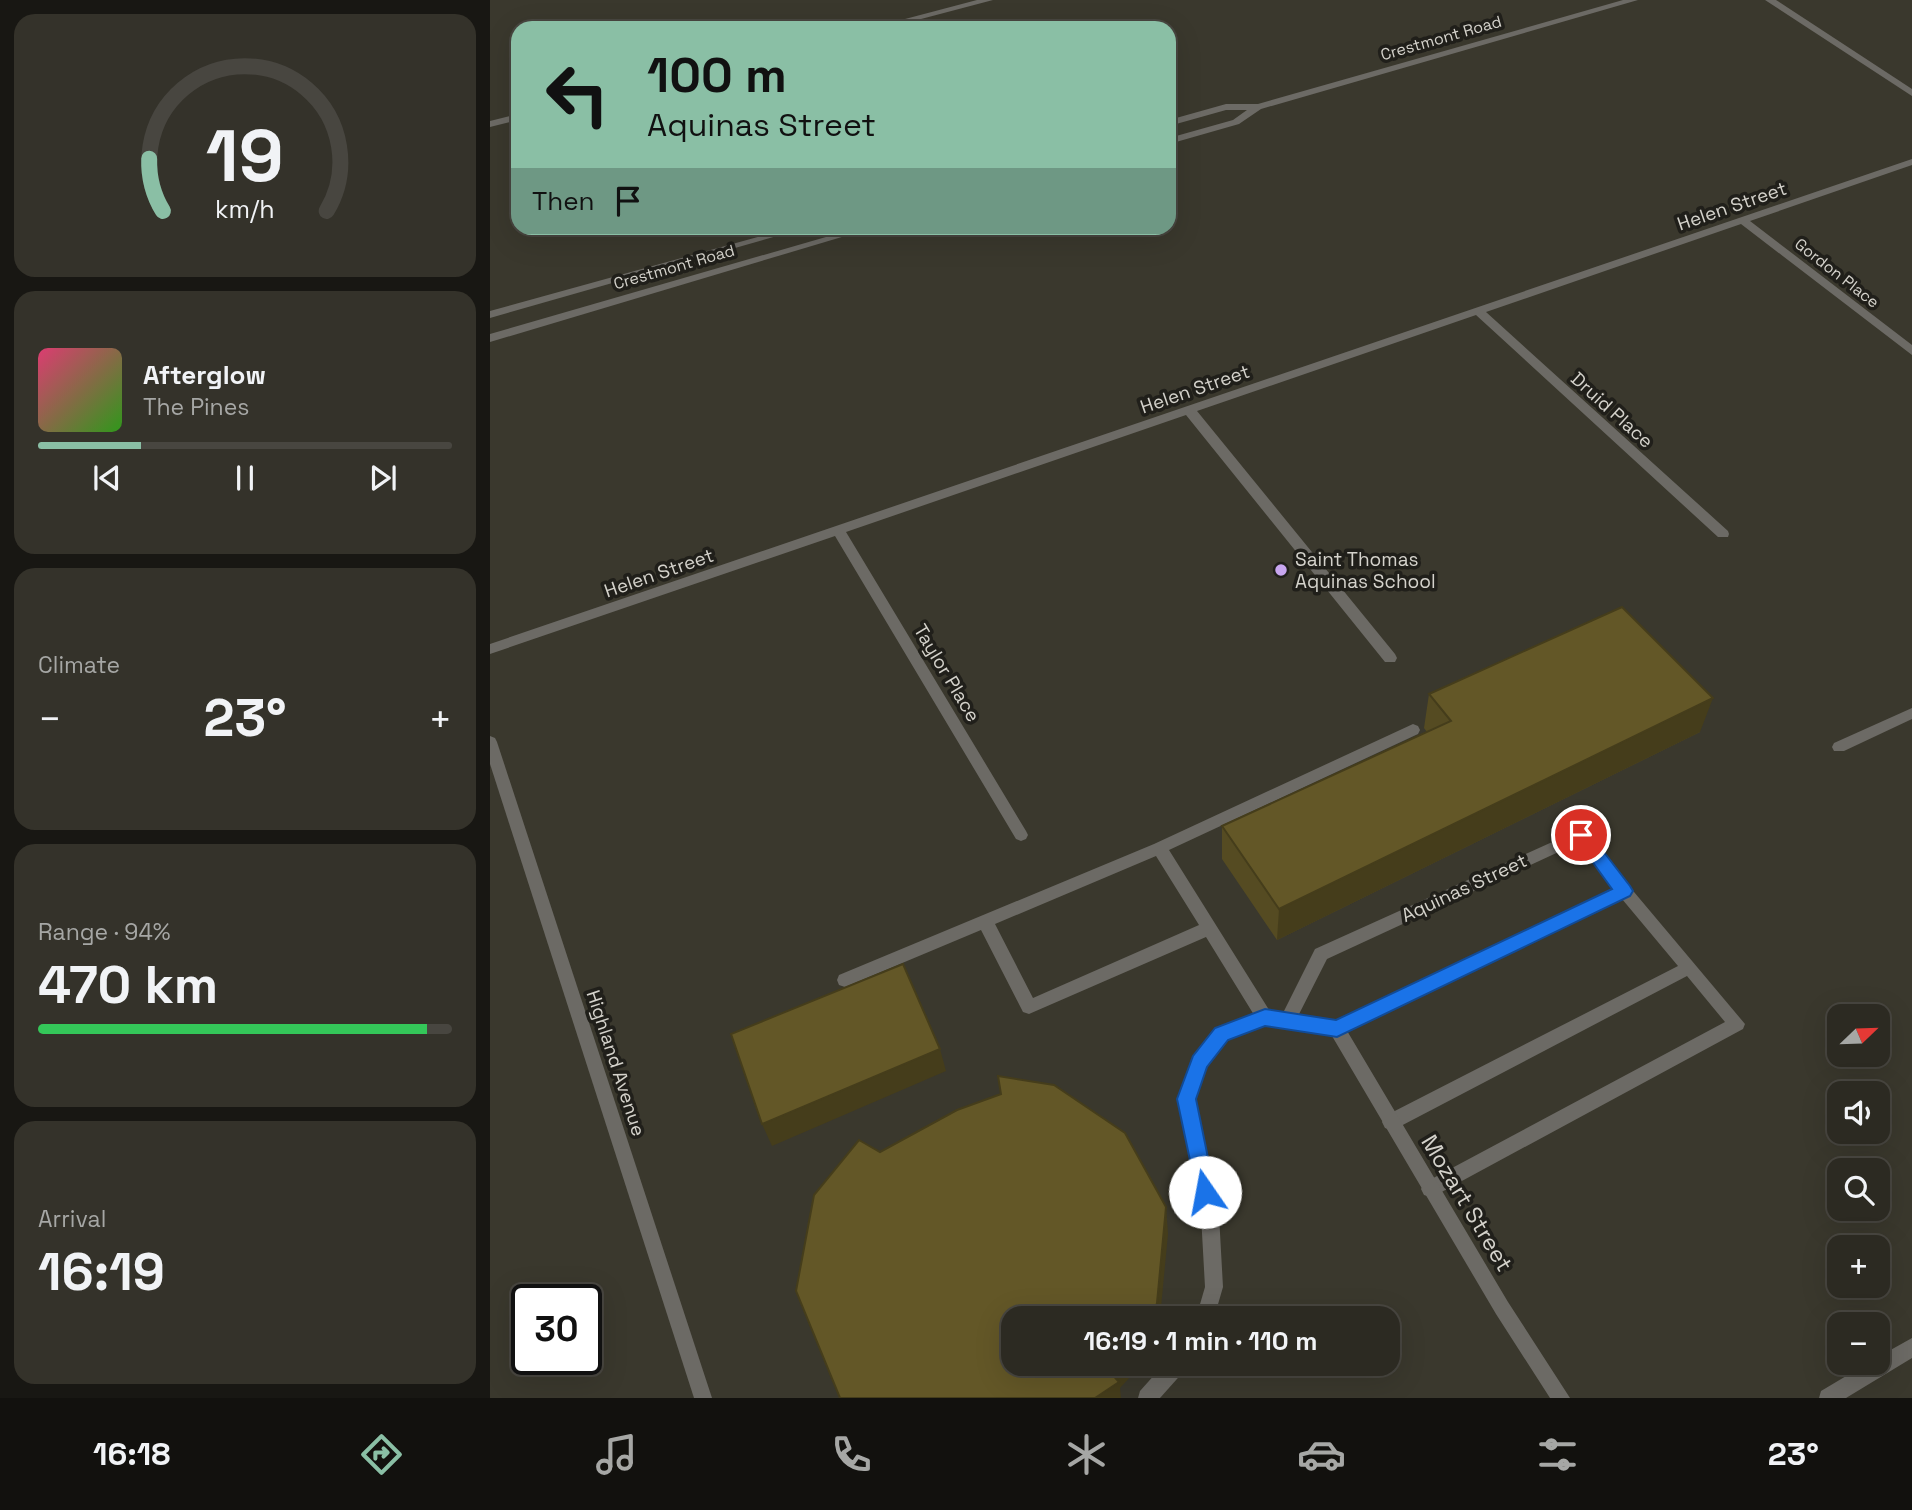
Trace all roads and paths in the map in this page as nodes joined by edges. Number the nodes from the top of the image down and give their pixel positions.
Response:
1 (988, 0) edge
2 (1633, 0) edge
3 (1770, 0) edge
4 (904, 21) edge
5 (1912, 93) edge
6 (1258, 107) junction
7 (511, 119) edge
8 (1176, 121) edge
9 (490, 124) edge
10 (1176, 139) edge
11 (1912, 162) edge
12 (1742, 220) junction
13 (775, 235) edge
14 (843, 235) edge
15 (1478, 311) junction
16 (490, 315) edge
17 (490, 338) edge
18 (1912, 351) edge
19 (1189, 410) junction
20 (839, 531) junction
21 (1723, 534) dead end
22 (490, 649) edge
23 (1390, 658) dead end
24 (1912, 713) edge
25 (1413, 730) dead end
26 (490, 742) edge
27 (1839, 747) dead end
28 (1021, 835) dead end
29 (1159, 848) junction
30 (1624, 891) junction
31 (985, 921) junction
32 (1209, 928) junction
33 (1688, 968) junction
34 (845, 980) dead end
35 (1265, 1018) junction
36 (1287, 1021) junction
37 (1337, 1029) junction
38 (1391, 1122) junction
39 (1430, 1189) junction
40 (1208, 1306) edge
41 (1912, 1347) edge
42 (1166, 1376) edge
43 (703, 1398) edge
44 (1147, 1398) edge
45 (1561, 1398) edge
46 (1828, 1398) edge

1 - 4 street
2 - 6 street, Crestmont Road
3 - 5 street
6 - 8 street, Crestmont Road
6 - 10 street, Crestmont Road
7 - 9 street
11 - 12 street, Helen Street
12 - 15 street, Helen Street
12 - 18 street, Gordon Place
13 - 16 street, Crestmont Road
14 - 17 street, Crestmont Road
15 - 19 street, Helen Street
15 - 21 street, Druid Place
19 - 20 street, Helen Street
19 - 23 street
20 - 22 street, Helen Street
20 - 28 street, Taylor Place
24 - 27 street
25 - 29 street
26 - 43 street, Highland Avenue
29 - 31 street
29 - 32 street
30 - 33 street, Aquinas Street
30 - 36 street, Aquinas Street
30 - 37 street
31 - 32 street
31 - 34 street
32 - 35 street
33 - 38 street
33 - 39 street, Aquinas Street
35 - 36 street
35 - 40 street
36 - 37 street
37 - 38 street, Mozart Street
38 - 39 street, Mozart Street
39 - 45 street, Mozart Street
41 - 46 street
42 - 44 street

